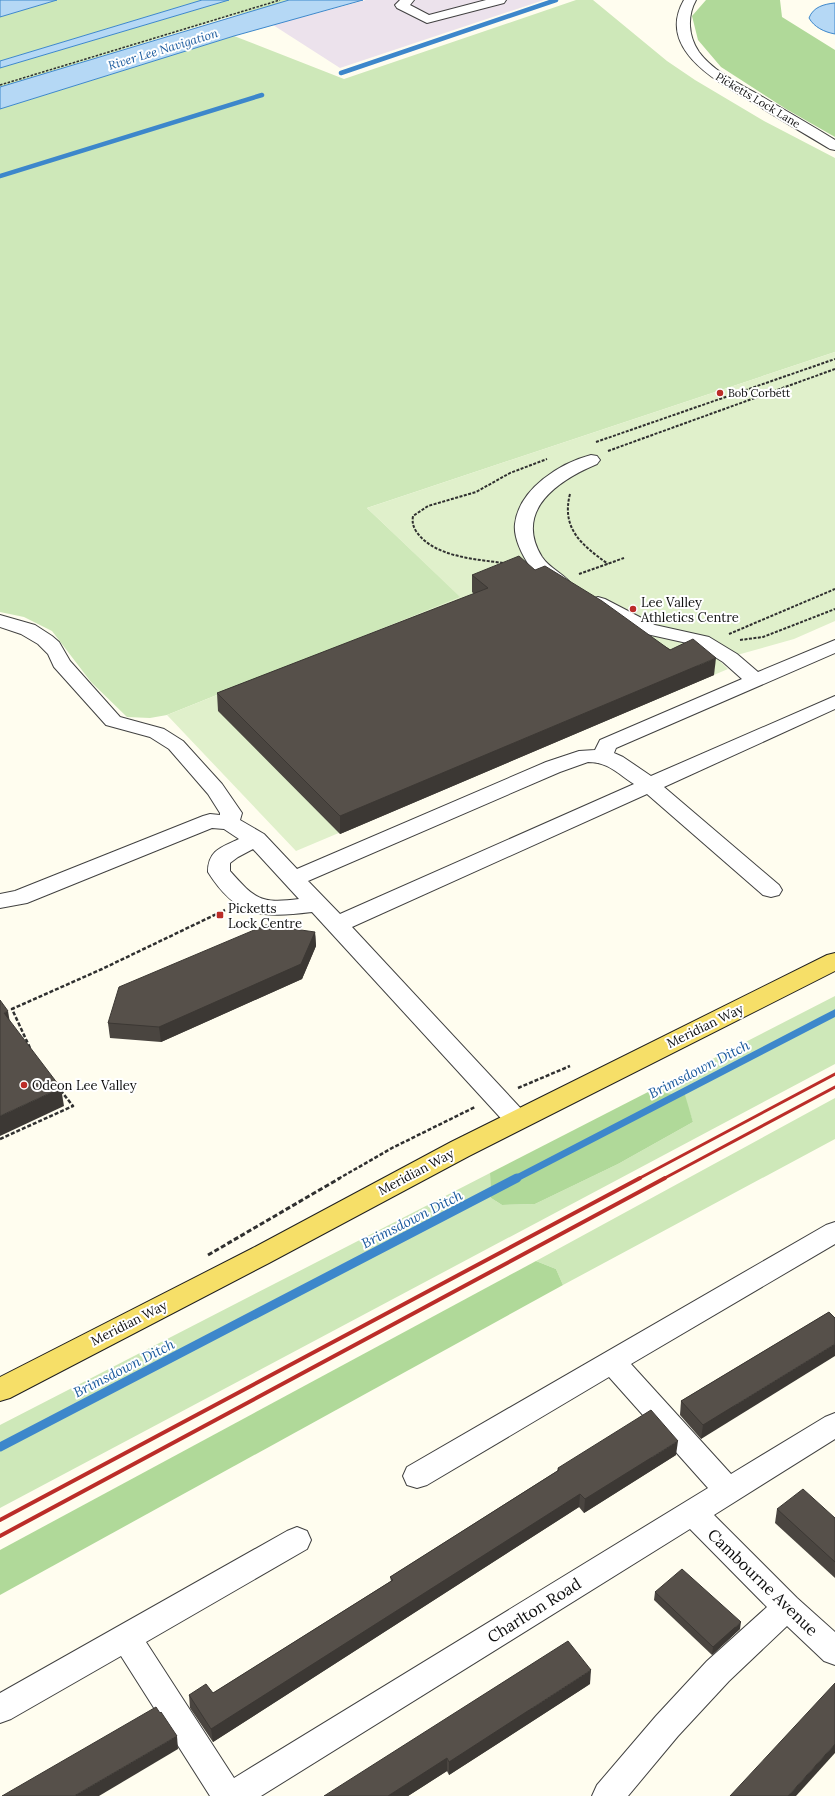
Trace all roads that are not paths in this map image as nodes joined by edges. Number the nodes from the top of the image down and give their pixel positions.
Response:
1 (408, 0) edge
2 (500, 0) edge
3 (690, 0) edge
4 (835, 146) edge
5 (591, 460) road end
6 (0, 621) edge
7 (835, 646) edge
8 (755, 680) junction
9 (835, 702) edge
10 (603, 756) junction
11 (649, 786) junction
12 (229, 823) junction
13 (256, 839) junction
14 (294, 879) junction
15 (771, 890) dead end
16 (0, 901) edge
17 (316, 904) junction
18 (336, 925) junction
19 (835, 961) edge
20 (517, 1120) junction
21 (835, 1232) edge
22 (612, 1362) junction
23 (0, 1390) edge
24 (835, 1425) edge
25 (417, 1476) dead end
26 (728, 1490) junction
27 (692, 1512) junction
28 (297, 1540) dead end
29 (787, 1607) junction
30 (126, 1637) junction
31 (835, 1651) edge
32 (0, 1709) edge
33 (228, 1796) edge
34 (233, 1796) edge
35 (608, 1796) edge

1 - 2 street
3 - 4 street, Picketts Lock Lane
5 - 8 street
6 - 12 street
7 - 8 street
8 - 10 street
9 - 11 street
10 - 11 street
10 - 14 street
11 - 15 street
11 - 18 street
12 - 13 street
12 - 16 street
13 - 14 street
13 - 17 street
14 - 17 street
17 - 18 street
18 - 20 street
19 - 20 main road, Meridian Way
20 - 23 main road, Meridian Way
21 - 22 street
22 - 25 street
22 - 26 street
24 - 26 street, Charlton Road
26 - 27 street, Charlton Road
27 - 29 street, Cambourne Avenue
27 - 34 street, Charlton Road
28 - 30 street
29 - 31 street, Cambourne Avenue
29 - 35 street
30 - 32 street
30 - 33 street

